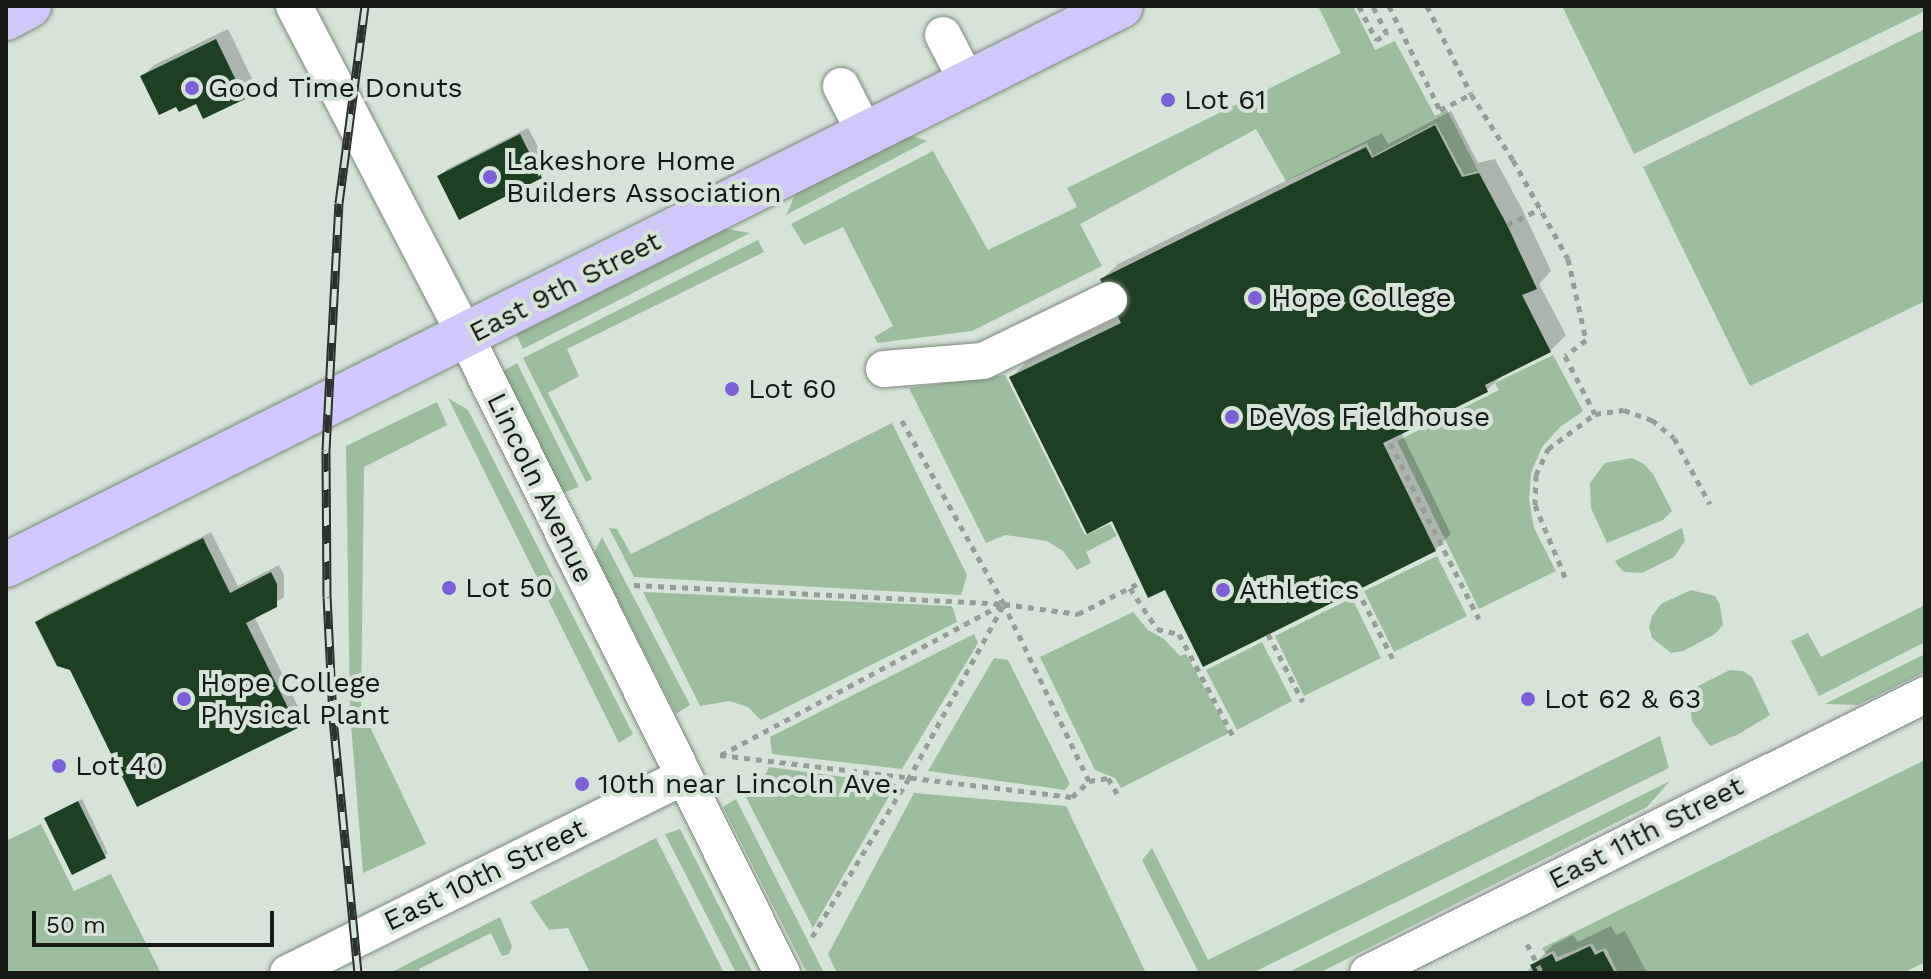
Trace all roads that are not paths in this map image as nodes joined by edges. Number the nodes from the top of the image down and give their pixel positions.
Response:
1 (29, 6) edge
2 (294, 6) edge
3 (1121, 6) edge
4 (6, 18) edge
5 (943, 35) dead end
6 (968, 83) junction
7 (841, 86) dead end
8 (866, 135) junction
9 (1109, 300) dead end
10 (466, 337) junction
11 (884, 369) dead end
12 (6, 565) edge
13 (1925, 695) edge
14 (682, 777) junction
15 (288, 973) edge
16 (782, 973) edge
17 (1368, 973) edge

1 - 4 main road
2 - 10 street, Lincoln Avenue
3 - 6 main road, East 9th Street
5 - 6 street
6 - 8 main road, East 9th Street
7 - 8 street
8 - 10 main road, East 9th Street
9 - 11 street
10 - 12 main road, East 9th Street
10 - 14 street, Lincoln Avenue
13 - 17 street, East 11th Street
14 - 15 street, East 10th Street
14 - 16 street, Lincoln Avenue

